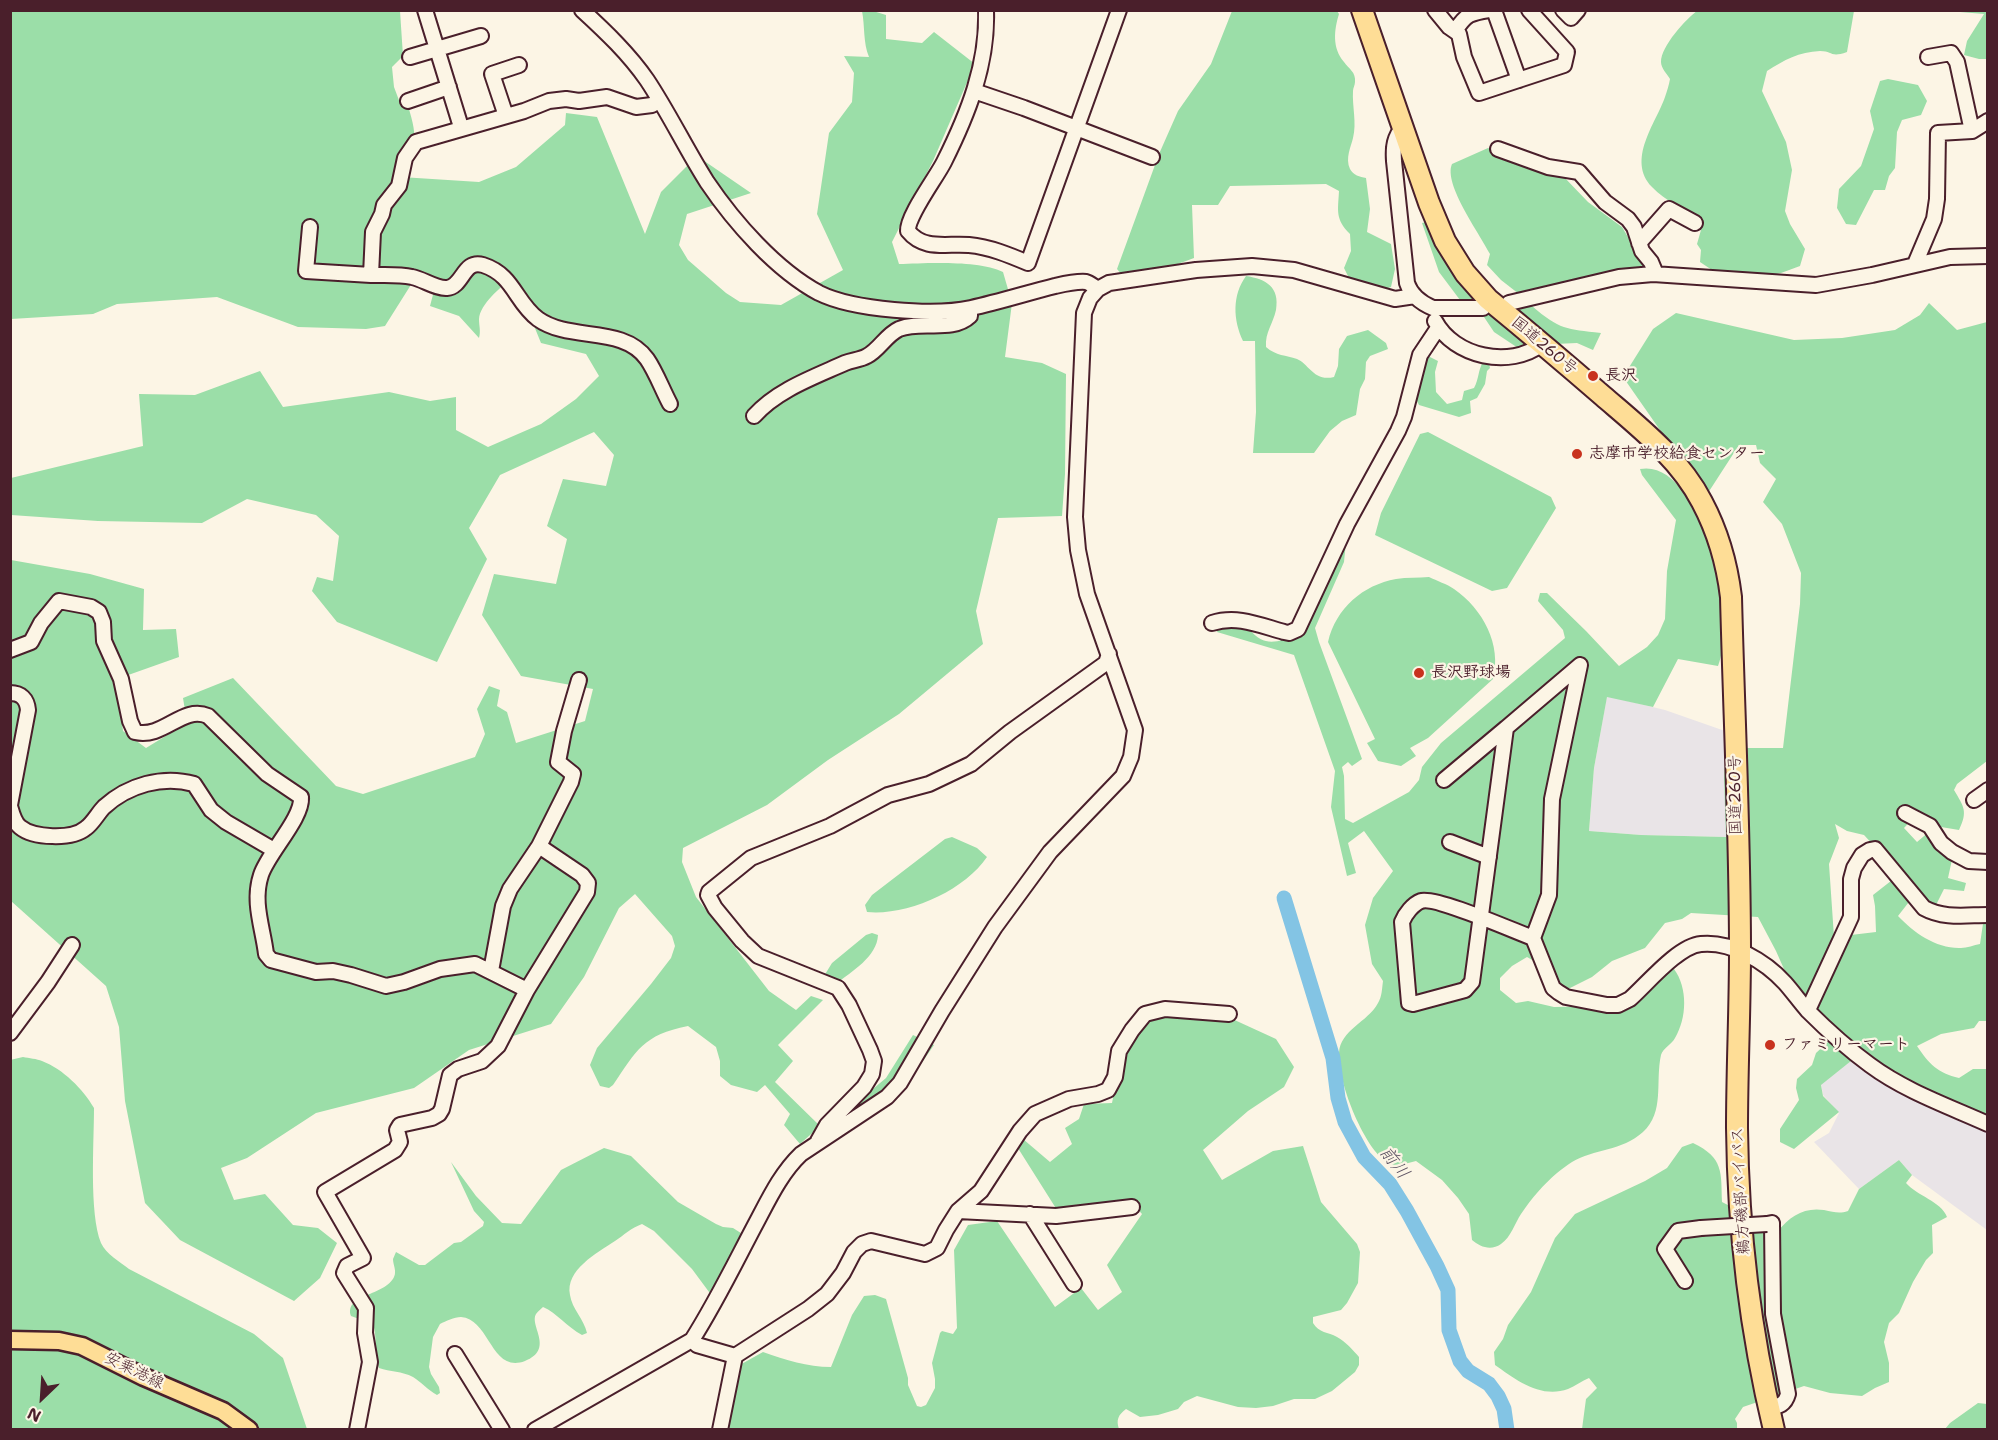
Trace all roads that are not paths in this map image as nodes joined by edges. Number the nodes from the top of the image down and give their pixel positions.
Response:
1 (425, 10) edge
2 (582, 10) edge
3 (986, 10) edge
4 (1119, 10) edge
5 (1362, 10) edge
6 (1436, 10) edge
7 (1489, 10) edge
8 (1494, 10) edge
9 (1528, 10) edge
10 (1563, 10) edge
11 (1578, 10) edge
12 (1455, 31) junction
13 (481, 36) dead end
14 (437, 49) junction
15 (410, 57) dead end
16 (1928, 57) dead end
17 (519, 65) dead end
18 (1519, 80) junction
19 (449, 87) junction
20 (974, 91) junction
21 (659, 100) junction
22 (408, 101) dead end
23 (506, 116) junction
24 (1988, 122) edge
25 (1404, 126) junction
26 (461, 127) junction
27 (1076, 130) junction
28 (1972, 131) junction
29 (1497, 149) dead end
30 (1152, 157) dead end
31 (1695, 223) dead end
32 (310, 227) dead end
33 (1639, 243) junction
34 (1988, 256) edge
35 (1915, 264) junction
36 (371, 274) junction
37 (1656, 274) junction
38 (1098, 289) junction
39 (1415, 296) junction
40 (1509, 303) dead end
41 (1433, 308) junction
42 (1483, 308) dead end
43 (970, 309) junction
44 (1438, 328) junction
45 (1542, 344) junction
46 (670, 404) dead end
47 (754, 416) dead end
48 (1212, 623) dead end
49 (10, 650) edge
50 (1109, 654) junction
51 (579, 680) dead end
52 (10, 693) edge
53 (1506, 728) junction
54 (1444, 780) dead end
55 (1988, 790) edge
56 (1974, 800) dead end
57 (10, 805) edge
58 (1905, 813) dead end
59 (1450, 842) dead end
60 (539, 846) junction
61 (274, 850) junction
62 (1488, 857) junction
63 (1988, 862) edge
64 (1988, 915) edge
65 (1480, 918) junction
66 (1533, 938) junction
67 (72, 945) dead end
68 (1740, 951) junction
69 (491, 971) junction
70 (527, 990) junction
71 (1808, 1010) junction
72 (1229, 1014) dead end
73 (10, 1033) edge
74 (1988, 1125) edge
75 (817, 1143) junction
76 (1132, 1208) dead end
77 (958, 1211) junction
78 (1030, 1214) junction
79 (1685, 1281) dead end
80 (1074, 1284) dead end
81 (10, 1340) edge
82 (692, 1340) junction
83 (455, 1354) dead end
84 (735, 1356) junction
85 (1769, 1408) junction
86 (249, 1430) edge
87 (357, 1430) edge
88 (501, 1430) edge
89 (535, 1430) edge
90 (720, 1430) edge
91 (1774, 1430) edge

1 - 14 street
2 - 21 street
3 - 20 street
4 - 27 street
5 - 25 highway, 国道260号
6 - 12 street
7 - 12 street
8 - 18 street
9 - 18 street
10 - 11 street
12 - 18 street
13 - 14 street
14 - 15 street
14 - 19 street
16 - 28 street
17 - 23 street
19 - 22 street
19 - 26 street
20 - 27 street
20 - 27 street
21 - 23 street
21 - 43 street
23 - 26 street
24 - 28 street
25 - 39 street
25 - 45 highway, 国道260号
26 - 36 street
27 - 30 street
28 - 35 street
29 - 33 street
31 - 33 street
32 - 36 street
33 - 37 street
34 - 35 street
35 - 37 street
36 - 46 street
37 - 40 street
38 - 39 street
38 - 43 street
38 - 50 street
39 - 41 street
41 - 42 street
41 - 44 street
43 - 47 street
44 - 45 street
44 - 48 street
45 - 68 highway, 国道260号
49 - 61 street
50 - 75 street
50 - 75 street
51 - 60 street
52 - 57 street
53 - 54 street
53 - 62 street
53 - 66 street
55 - 56 street
57 - 61 street
58 - 63 street
59 - 62 street
60 - 69 street
60 - 70 street
61 - 69 street
62 - 65 street
64 - 71 street
65 - 65 street
65 - 66 street
66 - 68 street
67 - 73 street
68 - 71 street
68 - 85 highway, 鵜方磯部バイパス
69 - 70 street
70 - 87 street
71 - 74 street
72 - 77 street
75 - 82 street
76 - 78 street
77 - 78 street
77 - 84 street
78 - 80 street
79 - 85 street, bridge
81 - 86 main road, 安乗港線
82 - 84 street
82 - 89 street
83 - 88 street
84 - 90 street
85 - 91 highway, 鵜方磯部バイパス

